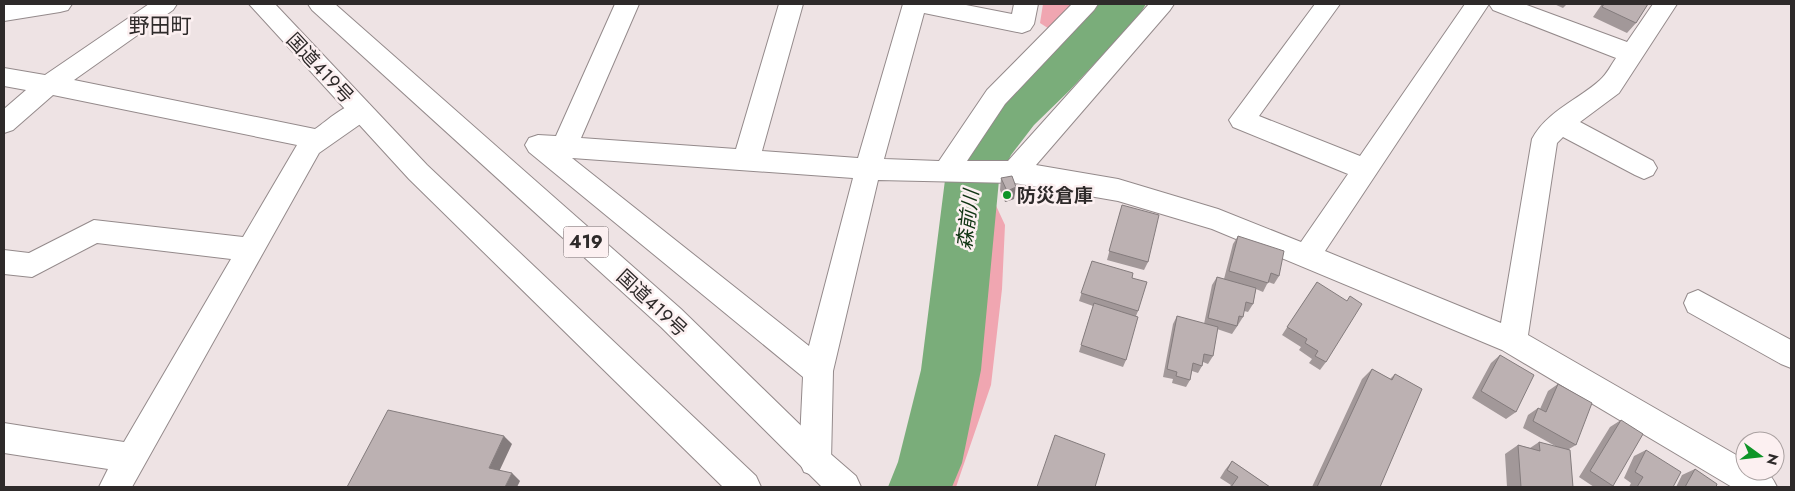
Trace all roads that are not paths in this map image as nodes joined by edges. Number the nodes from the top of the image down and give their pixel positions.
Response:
1 (60, 4) edge
2 (165, 4) edge
3 (261, 4) edge
4 (320, 4) edge
5 (627, 4) edge
6 (791, 4) edge
7 (915, 4) edge
8 (919, 4) edge
9 (1026, 4) edge
10 (1086, 4) edge
11 (1162, 4) edge
12 (1328, 4) edge
13 (1477, 4) edge
14 (1501, 4) edge
15 (1665, 4) edge
16 (4, 12) edge
17 (1632, 54) junction
18 (4, 76) edge
19 (49, 85) junction
20 (360, 111) junction
21 (4, 123) edge
22 (1560, 123) junction
23 (320, 140) junction
24 (564, 147) junction
25 (746, 160) junction
26 (1644, 168) dead end
27 (868, 169) junction
28 (1366, 170) junction
29 (946, 172) junction
30 (1014, 172) junction
31 (251, 250) junction
32 (1307, 255) junction
33 (4, 262) edge
34 (1698, 303) dead end
35 (1512, 341) junction
36 (1791, 355) edge
37 (818, 371) junction
38 (4, 438) edge
39 (132, 458) junction
40 (815, 461) junction
41 (115, 487) edge
42 (745, 487) edge
43 (845, 487) edge
44 (1761, 487) edge

1 - 16 main road
2 - 19 main road
3 - 20 main road, 国道419号
4 - 40 main road, 国道419号 / 419
5 - 24 main road
6 - 25 main road
7 - 27 main road
8 - 9 main road
10 - 29 main road
11 - 30 main road
12 - 28 main road
13 - 28 main road
14 - 17 main road
15 - 17 main road
17 - 22 main road
18 - 19 main road
19 - 21 main road
19 - 23 main road
20 - 23 main road
20 - 42 main road, 国道419号
22 - 26 main road
22 - 35 main road
23 - 31 main road
24 - 25 main road
24 - 37 main road
25 - 27 main road
27 - 29 main road
27 - 37 main road
28 - 32 main road
29 - 30 main road
30 - 32 main road
31 - 33 main road
31 - 39 main road
32 - 35 main road
34 - 36 main road
35 - 44 main road
37 - 40 main road
38 - 39 main road
39 - 41 main road
40 - 43 main road, 国道419号 / 419

